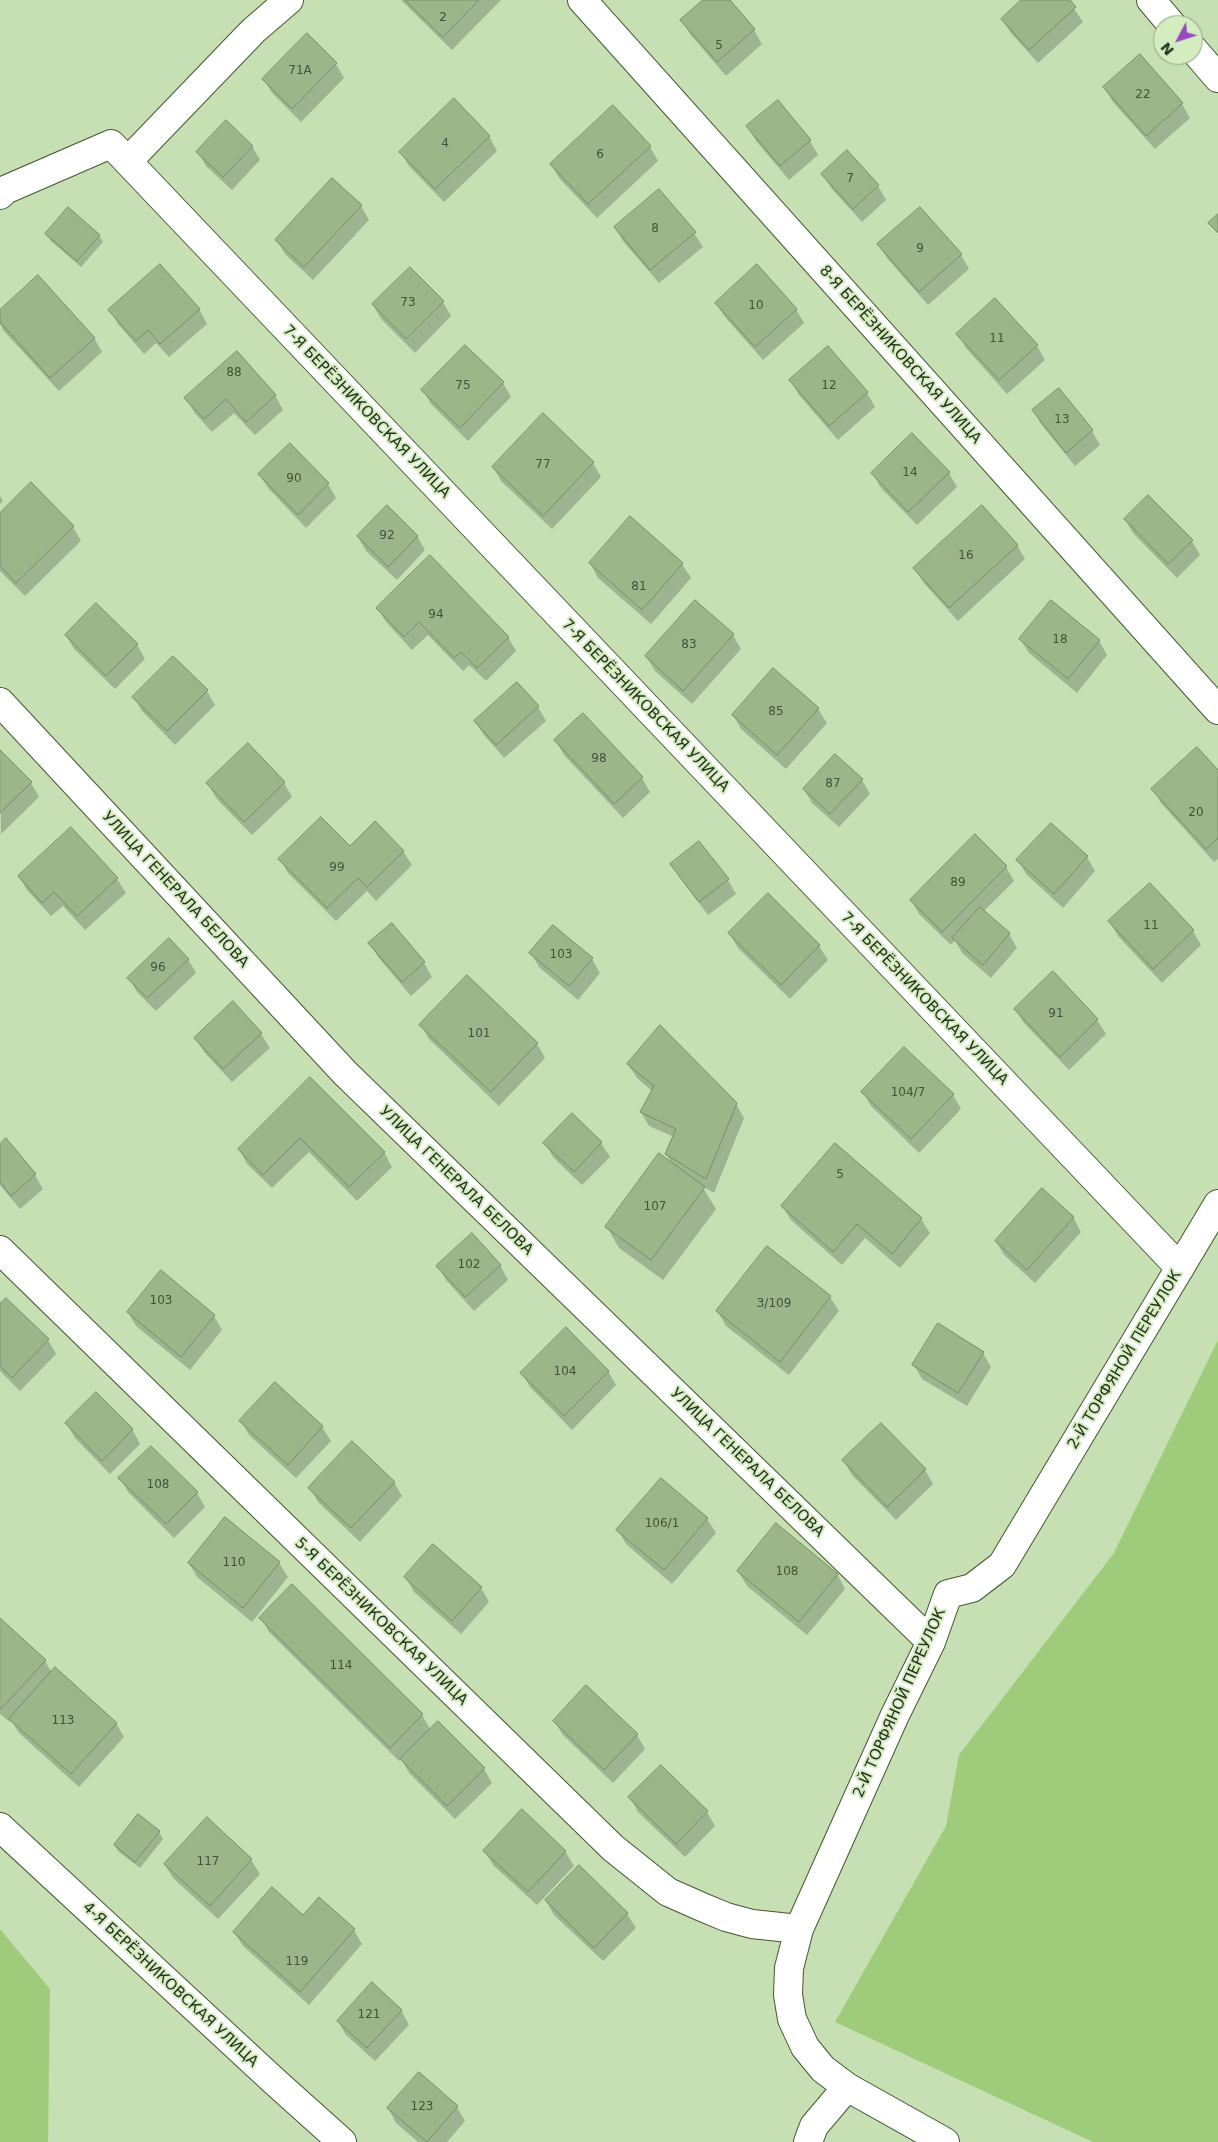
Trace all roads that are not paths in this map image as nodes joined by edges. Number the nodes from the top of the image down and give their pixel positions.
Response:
1 (289, 0) edge
2 (582, 0) edge
3 (1151, 0) edge
4 (1164, 15) edge
5 (1203, 61) edge
6 (1218, 78) edge
7 (119, 152) junction
8 (0, 195) edge
9 (0, 702) edge
10 (1218, 710) edge
11 (1218, 1204) edge
12 (0, 1250) edge
13 (1180, 1268) junction
14 (931, 1642) junction
15 (0, 1827) edge
16 (799, 1929) junction
17 (847, 2087) junction
18 (342, 2142) edge
19 (808, 2142) edge
20 (945, 2142) edge

1 - 7 street
2 - 10 street, 8-Я БЕРЁЗНИКОВСКАЯ УЛИЦА
3 - 4 street
5 - 6 street
7 - 8 street
7 - 13 street, 7-Я БЕРЁЗНИКОВСКАЯ УЛИЦА
9 - 14 street, УЛИЦА ГЕНЕРАЛА БЕЛОВА
11 - 13 street, 2-Й ТОРФЯНОЙ ПЕРЕУЛОК
12 - 16 street, 5-Я БЕРЁЗНИКОВСКАЯ УЛИЦА
13 - 14 street, 2-Й ТОРФЯНОЙ ПЕРЕУЛОК
14 - 16 street, 2-Й ТОРФЯНОЙ ПЕРЕУЛОК
15 - 18 street, 4-Я БЕРЁЗНИКОВСКАЯ УЛИЦА
16 - 17 street, 2-Й ТОРФЯНОЙ ПЕРЕУЛОК
17 - 19 street
17 - 20 street, 2-Й ТОРФЯНОЙ ПЕРЕУЛОК

